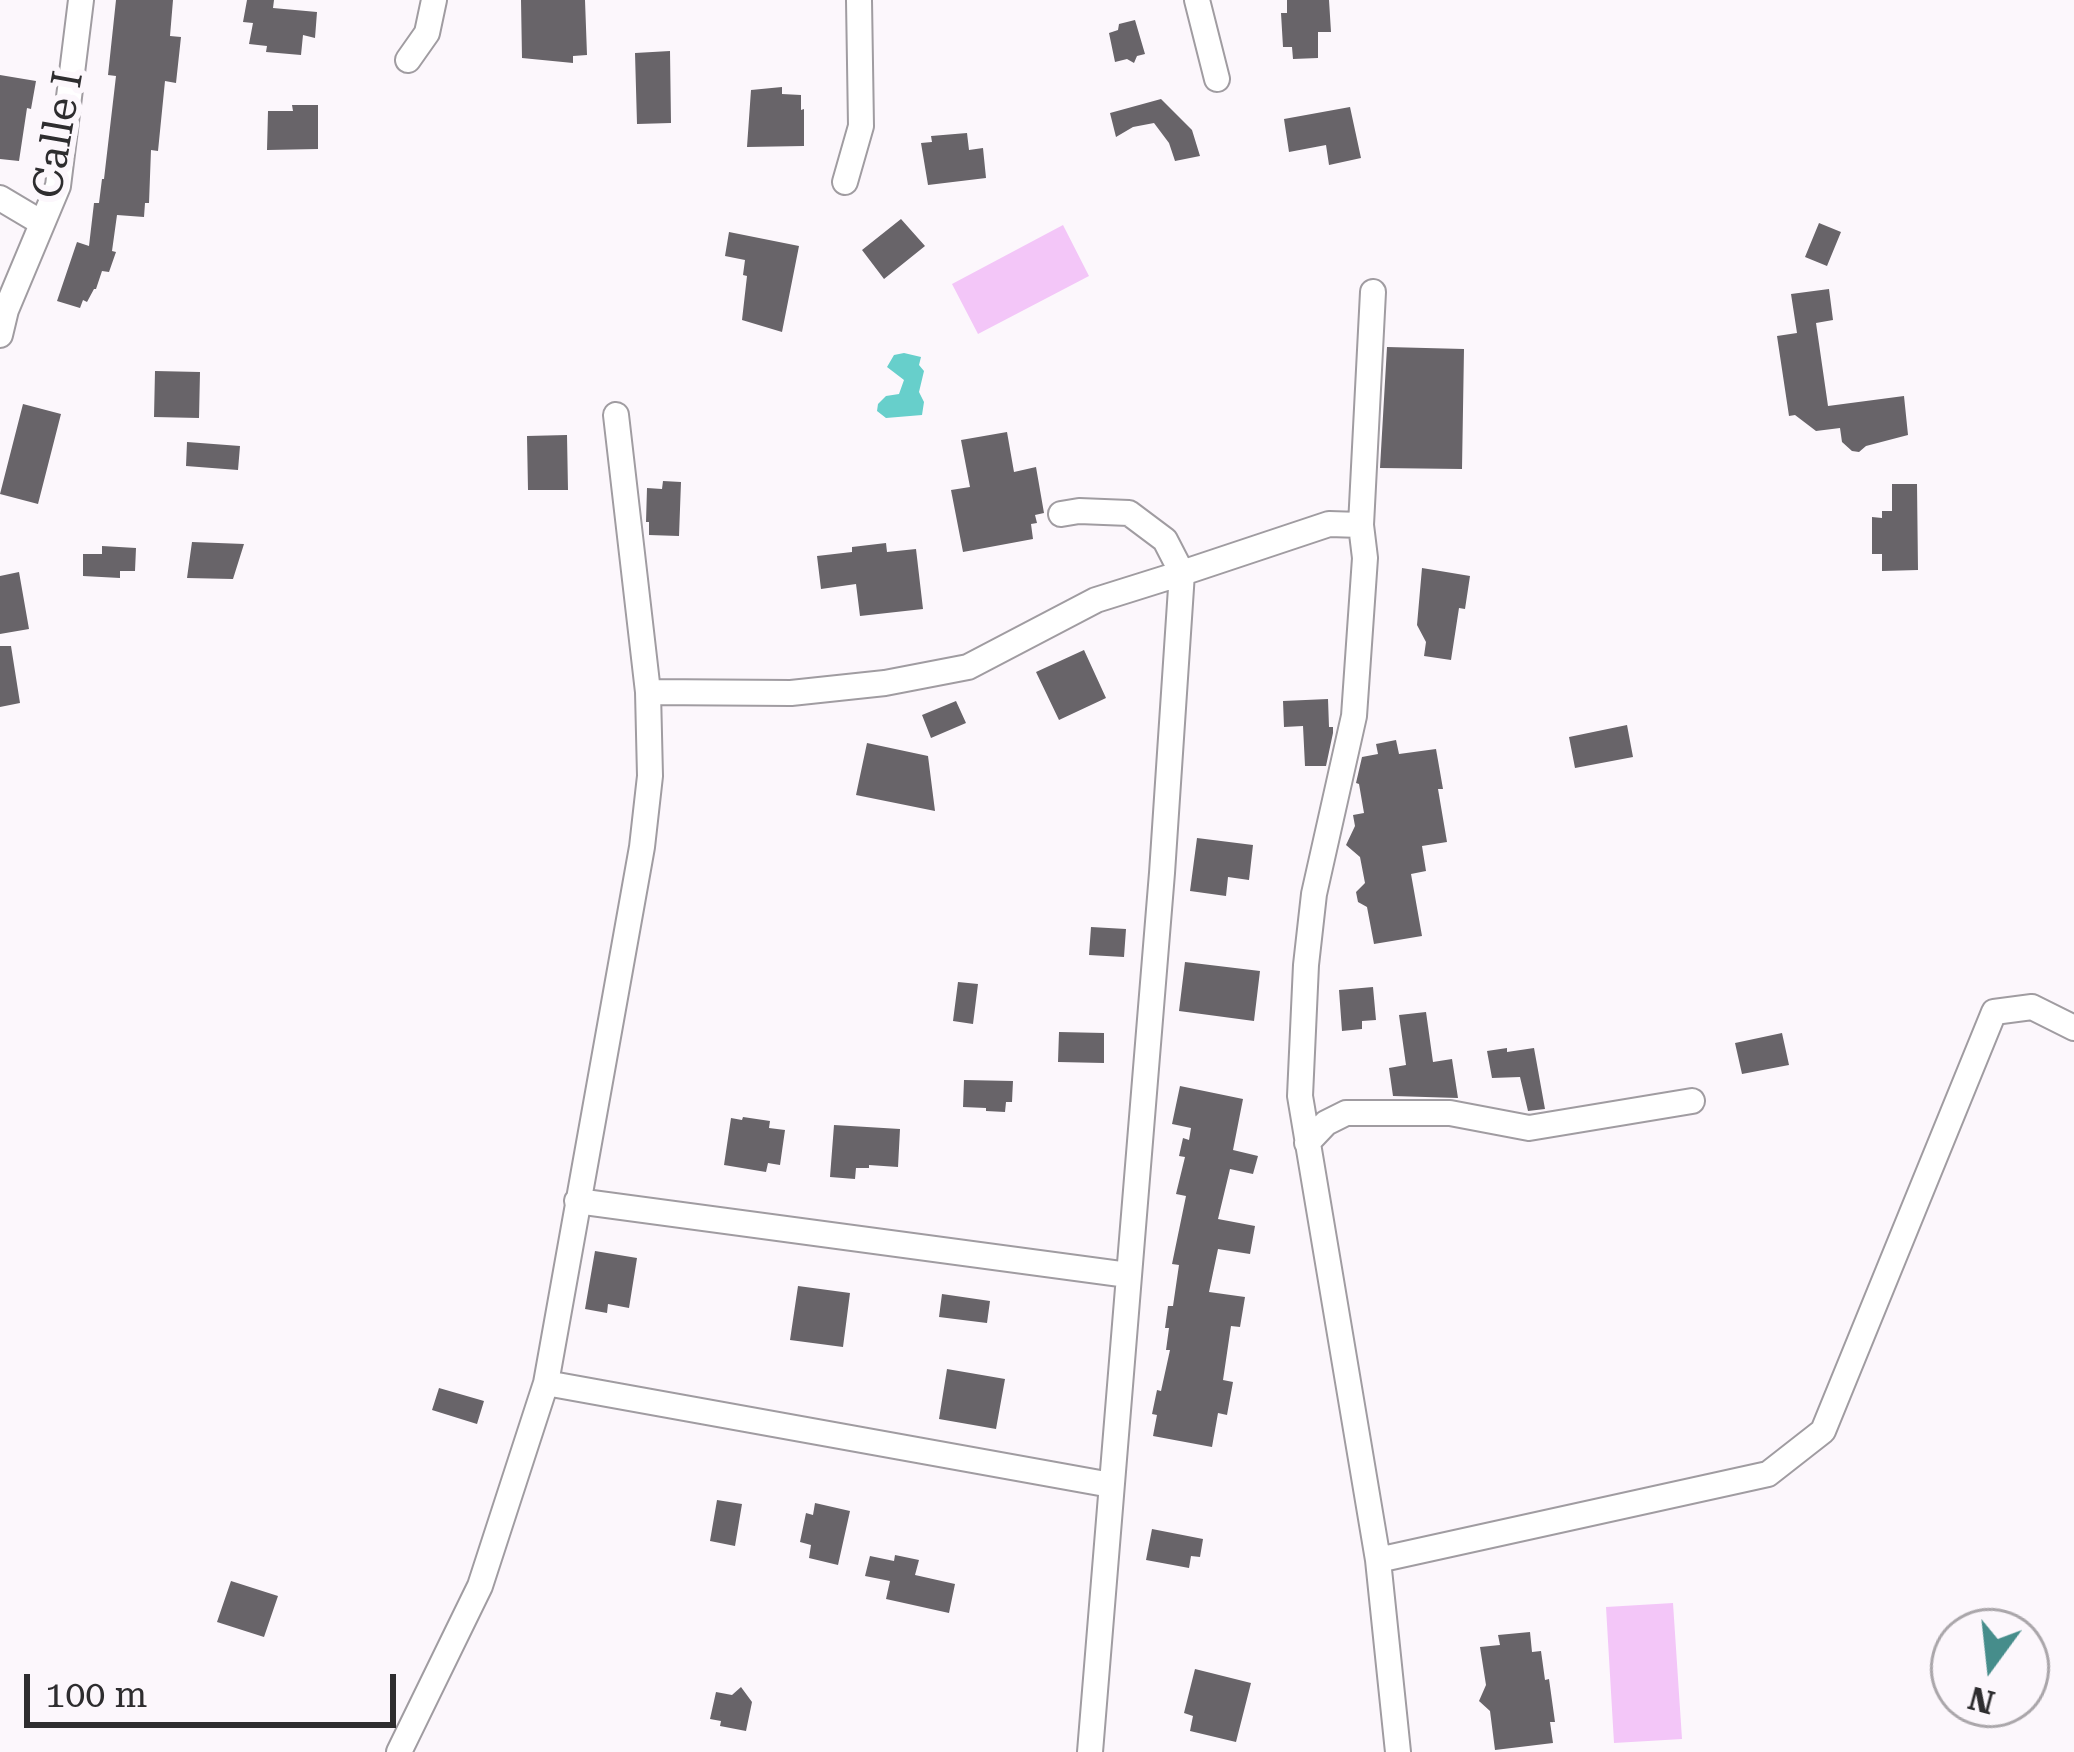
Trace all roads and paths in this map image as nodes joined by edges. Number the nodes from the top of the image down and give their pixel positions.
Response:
1 (81, 0) edge
2 (434, 0) edge
3 (859, 0) edge
4 (1197, 0) edge
5 (409, 60) dead end
6 (1217, 79) dead end
7 (845, 182) dead end
8 (0, 198) edge
9 (42, 223) junction
10 (1373, 292) dead end
11 (2, 320) edge
12 (616, 415) dead end
13 (1060, 514) dead end
14 (1361, 524) junction
15 (1182, 573) junction
16 (648, 692) junction
17 (2074, 1028) edge
18 (1692, 1101) dead end
19 (1307, 1143) junction
20 (577, 1201) junction
21 (1128, 1276) junction
22 (546, 1383) junction
23 (1111, 1486) junction
24 (1378, 1560) junction
25 (399, 1752) edge
26 (1090, 1752) edge
27 (1398, 1752) edge

1 - 9 street, Calle I
2 - 5 street
3 - 7 street
4 - 6 street
8 - 9 street
9 - 11 street, Calle I
10 - 14 street
12 - 16 street
13 - 15 street
14 - 15 street
14 - 19 street
15 - 16 street
15 - 21 street
16 - 20 street
17 - 24 street
18 - 19 street
19 - 24 street
20 - 21 street
20 - 22 street
21 - 23 street
22 - 23 street
22 - 25 street
23 - 26 street
24 - 27 street

